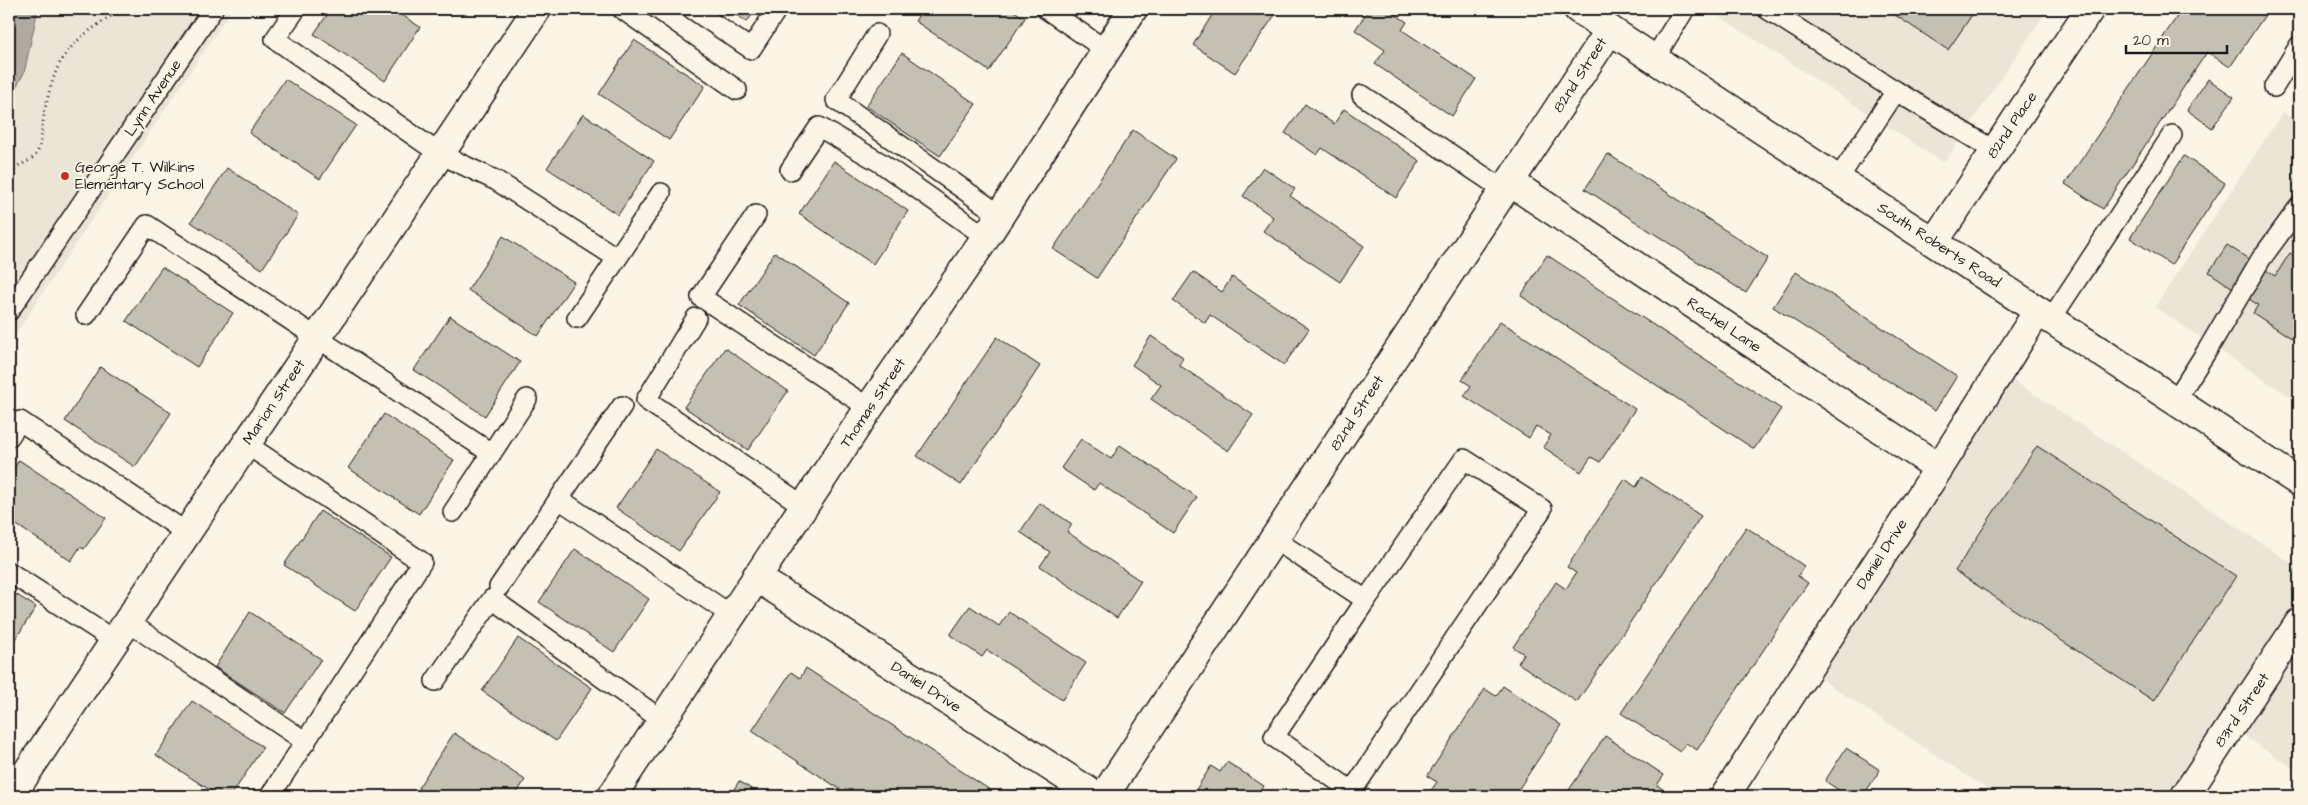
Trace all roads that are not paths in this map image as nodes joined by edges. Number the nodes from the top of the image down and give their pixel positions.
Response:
1 (213, 9) edge
2 (296, 9) edge
3 (537, 9) edge
4 (622, 9) edge
5 (692, 9) edge
6 (777, 9) edge
7 (1046, 9) edge
8 (1133, 9) edge
9 (1578, 9) edge
10 (1685, 9) edge
11 (1767, 9) edge
12 (2090, 9) edge
13 (1610, 30) junction
14 (877, 34) dead end
15 (2299, 46) edge
16 (1106, 50) junction
17 (1654, 58) junction
18 (2274, 87) dead end
19 (737, 90) dead end
20 (1896, 91) junction
21 (1362, 95) dead end
22 (2172, 135) dead end
23 (1995, 150) junction
24 (440, 154) junction
25 (790, 170) dead end
26 (1838, 179) junction
27 (1507, 186) junction
28 (661, 193) dead end
29 (2299, 207) edge
30 (756, 215) dead end
31 (993, 226) junction
32 (1934, 242) junction
33 (617, 258) junction
34 (9, 311) edge
35 (86, 315) dead end
36 (2044, 315) junction
37 (577, 318) dead end
38 (696, 318) dead end
39 (318, 337) junction
40 (527, 399) dead end
41 (2175, 401) junction
42 (622, 406) dead end
43 (869, 408) junction
44 (9, 437) edge
45 (246, 444) junction
46 (491, 454) junction
47 (1939, 468) junction
48 (2299, 482) edge
49 (559, 499) junction
50 (804, 506) junction
51 (453, 512) dead end
52 (188, 533) junction
53 (1274, 539) junction
54 (9, 572) edge
55 (756, 577) junction
56 (499, 587) dead end
57 (1366, 600) junction
58 (731, 615) junction
59 (2299, 623) edge
60 (121, 631) junction
61 (435, 681) dead end
62 (663, 721) junction
63 (306, 742) junction
64 (12, 796) edge
65 (270, 796) edge
66 (612, 796) edge
67 (1096, 796) edge
68 (1104, 796) edge
69 (1724, 796) edge
70 (2185, 796) edge

1 - 34 lane, Lynn Avenue
2 - 24 lane
3 - 24 street, Marion Street
4 - 19 lane
5 - 6 lane
7 - 16 lane
8 - 16 street, Thomas Street
9 - 13 street, South Roberts Road
10 - 17 lane
11 - 20 lane
12 - 23 street, 82nd Place
13 - 17 street, South Roberts Road
13 - 27 street, 82nd Street
14 - 31 lane
15 - 18 lane
16 - 31 street, Thomas Street
17 - 26 street, South Roberts Road
20 - 23 lane
20 - 26 lane
21 - 27 lane
22 - 36 lane
23 - 32 street, 82nd Place
24 - 33 lane
24 - 39 street, Marion Street
25 - 31 lane
26 - 32 street, South Roberts Road
27 - 47 street, Rachel Lane
27 - 53 street, 82nd Street
28 - 33 lane
29 - 41 lane
30 - 43 lane
31 - 43 street, Thomas Street
32 - 36 street, South Roberts Road
33 - 37 lane
35 - 39 lane
36 - 41 street, South Roberts Road
36 - 47 street, Daniel Drive
38 - 50 lane
39 - 45 street, Marion Street
39 - 46 lane
40 - 46 lane
41 - 48 street, South Roberts Road
42 - 49 lane
43 - 50 street, Thomas Street
44 - 52 lane
45 - 52 street, Marion Street
45 - 63 lane
46 - 51 lane
47 - 69 street, Daniel Drive
49 - 56 lane
49 - 58 lane
50 - 55 street, Thomas Street
52 - 60 street, Marion Street
53 - 57 lane
53 - 68 street, 82nd Street
54 - 60 lane
55 - 58 street, Thomas Street
55 - 67 street, Daniel Drive
57 - 57 lane
58 - 62 street, Thomas Street
59 - 70 street, 83rd Street
60 - 63 lane
60 - 64 street, Marion Street
61 - 62 lane
62 - 66 street, Thomas Street
63 - 65 lane

